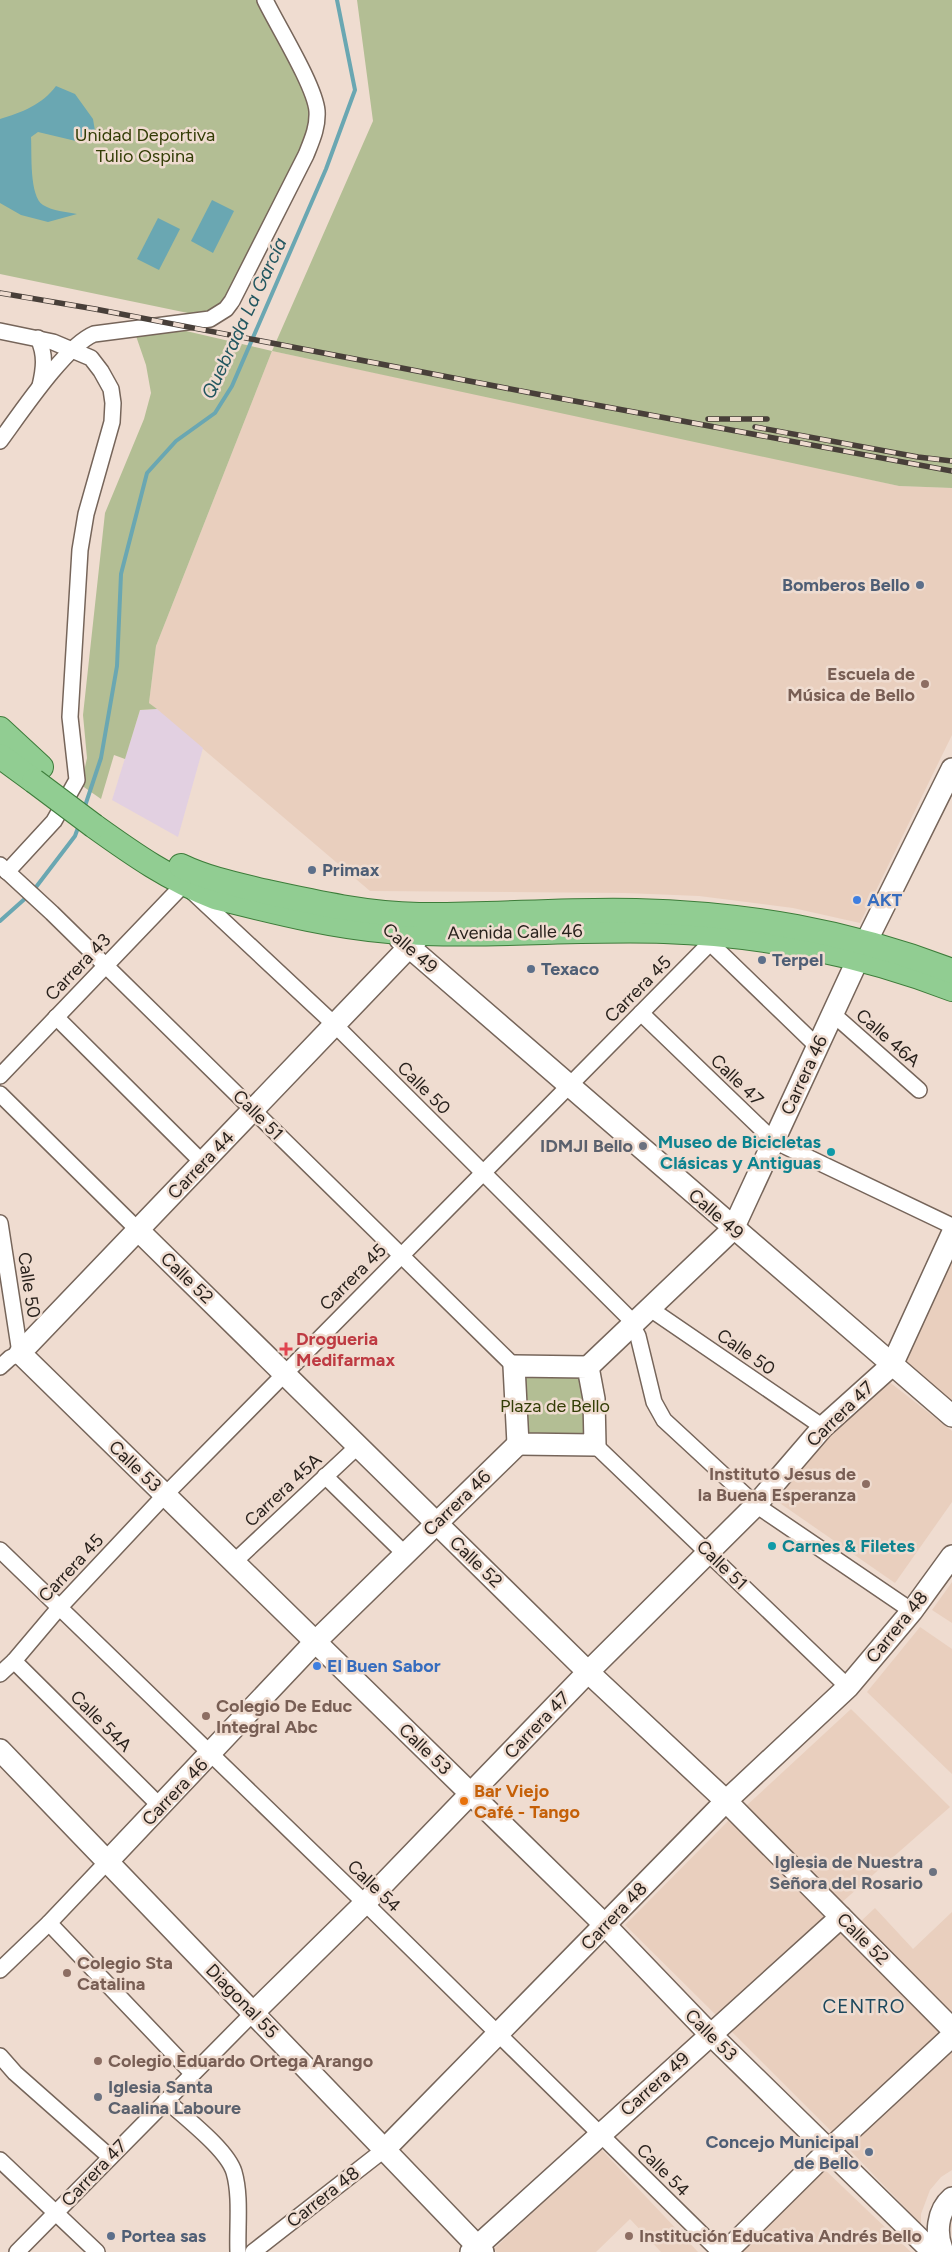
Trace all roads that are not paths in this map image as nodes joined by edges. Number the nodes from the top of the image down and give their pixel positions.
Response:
1 (265, 0) edge
2 (0, 331) edge
3 (38, 338) junction
4 (72, 350) junction
5 (40, 388) junction
6 (0, 441) edge
7 (0, 729) edge
8 (0, 756) edge
9 (952, 769) edge
10 (37, 774) junction
11 (96, 819) junction
12 (4, 869) edge
13 (184, 884) junction
14 (367, 911) junction
15 (440, 915) junction
16 (391, 931) junction
17 (709, 937) junction
18 (416, 940) junction
19 (862, 952) junction
20 (106, 965) junction
21 (952, 971) edge
22 (952, 989) edge
23 (641, 1013) junction
24 (833, 1014) junction
25 (56, 1017) junction
26 (335, 1025) junction
27 (818, 1047) junction
28 (0, 1076) edge
29 (569, 1086) junction
30 (920, 1090) dead end
31 (0, 1094) edge
32 (253, 1110) junction
33 (774, 1141) junction
34 (203, 1163) junction
35 (483, 1173) junction
36 (0, 1223) edge
37 (952, 1226) edge
38 (733, 1229) junction
39 (138, 1230) junction
40 (952, 1234) edge
41 (401, 1256) junction
42 (649, 1308) junction
43 (633, 1324) junction
44 (20, 1353) junction
45 (892, 1365) junction
46 (514, 1366) junction
47 (0, 1367) edge
48 (588, 1367) junction
49 (284, 1374) junction
50 (952, 1416) edge
51 (822, 1427) junction
52 (518, 1444) junction
53 (595, 1445) junction
54 (358, 1446) junction
55 (325, 1476) junction
56 (165, 1495) junction
57 (756, 1505) junction
58 (436, 1523) junction
59 (0, 1550) edge
60 (709, 1553) junction
61 (405, 1554) junction
62 (952, 1556) edge
63 (234, 1562) junction
64 (58, 1609) junction
65 (912, 1611) junction
66 (315, 1642) junction
67 (14, 1662) junction
68 (588, 1672) junction
69 (0, 1674) edge
70 (848, 1687) junction
71 (0, 1750) edge
72 (211, 1755) junction
73 (470, 1793) junction
74 (726, 1801) junction
75 (161, 1807) junction
76 (107, 1862) junction
77 (365, 1903) junction
78 (841, 1917) junction
79 (49, 1923) junction
80 (605, 1925) junction
81 (0, 1970) edge
82 (254, 2012) junction
83 (952, 2029) edge
84 (499, 2034) junction
85 (710, 2034) junction
86 (952, 2036) edge
87 (0, 2056) edge
88 (192, 2073) junction
89 (166, 2100) junction
90 (600, 2134) junction
91 (385, 2149) junction
92 (829, 2150) junction
93 (110, 2157) junction
94 (0, 2160) edge
95 (952, 2198) edge
96 (56, 2213) junction
97 (477, 2250) edge
98 (17, 2252) edge
99 (97, 2252) edge
100 (238, 2252) edge
101 (253, 2252) edge
102 (720, 2252) edge
103 (726, 2252) edge
104 (933, 2252) edge
105 (943, 2252) edge

1 - 4 street
2 - 3 street
3 - 4 street
3 - 5 street
4 - 5 street
4 - 12 street
5 - 6 street
7 - 10 main road
8 - 10 main road
9 - 19 street, Carrera 46
10 - 11 main road, bridge
11 - 13 main road, Avenida Calle 46
11 - 14 main road, Avenida Calle 46
12 - 20 street, Calle 51
13 - 16 main road, Avenida Calle 46
13 - 20 street, Carrera 43
13 - 26 street, Calle 50
14 - 15 main road, Avenida Calle 46
14 - 16 street, Calle 49
15 - 18 street, Carrera 44
15 - 19 main road, Avenida Calle 46
16 - 18 main road, Avenida Calle 46
17 - 18 main road, Avenida Calle 46
17 - 19 main road, Avenida Calle 46
17 - 23 street, Carrera 45
17 - 27 street
18 - 26 street, Carrera 44
18 - 29 street, Calle 49
19 - 21 main road, Avenida Calle 46
19 - 22 main road, Avenida Calle 46
19 - 24 street, Carrera 46
20 - 25 street, Carrera 43
20 - 32 street, Calle 51
23 - 29 street, Carrera 45
23 - 33 street, Calle 47
24 - 27 street, Carrera 46
24 - 30 street, Calle 46A
25 - 28 street, Carrera 43
25 - 34 street
26 - 32 street, Carrera 44
26 - 35 street, Calle 50
27 - 33 street, Carrera 46
29 - 35 street, Carrera 45
29 - 38 street, Calle 49
31 - 39 street, Calle 52
32 - 34 street, Carrera 44
32 - 41 street, Calle 51
33 - 37 street, Calle 47
33 - 38 street, Carrera 46
34 - 39 street, Carrera 44
35 - 41 street, Carrera 45
35 - 43 street, Calle 50
36 - 44 street, Calle 50
38 - 42 street, Carrera 46
38 - 45 street, Calle 49
39 - 44 street, Carrera 44
39 - 49 street, Calle 52
40 - 45 street, Carrera 47
41 - 46 street, Calle 51
41 - 49 street, Carrera 45
42 - 43 street, Carrera 46
42 - 51 street, Calle 50
43 - 48 street, Carrera 46
43 - 57 street, Calle 50
44 - 47 street, Carrera 44
44 - 56 street, Calle 53
45 - 50 street, Calle 49
45 - 51 street, Carrera 47
46 - 48 street
46 - 52 street
48 - 53 street
49 - 54 street, Calle 52
49 - 56 street, Carrera 45
51 - 57 street, Carrera 47
52 - 53 street
52 - 58 street, Carrera 46
53 - 60 street, Calle 51
54 - 55 street, Carrera 45A
54 - 58 street, Calle 52
55 - 61 street
55 - 63 street, Carrera 45A
56 - 63 street, Calle 53
56 - 64 street, Carrera 45
57 - 60 street, Carrera 47
57 - 65 street, Calle 50
58 - 61 street, Carrera 46
58 - 68 street, Calle 52
59 - 64 street, Calle 54
60 - 68 street, Carrera 47
60 - 70 street, Calle 51
61 - 66 street, Carrera 46
62 - 65 street, Carrera 48
63 - 66 street, Calle 53
64 - 67 street, Carrera 45
64 - 72 street, Calle 54
65 - 70 street, Carrera 48
66 - 72 street, Carrera 46
66 - 73 street, Calle 53
67 - 69 street, Carrera 45
67 - 75 street, Calle 54A
68 - 73 street, Carrera 47
68 - 74 street, Calle 52
70 - 74 street, Carrera 48
71 - 76 street, Diagonal 55
72 - 75 street, Carrera 46
72 - 77 street, Calle 54
73 - 77 street, Carrera 47
73 - 80 street, Calle 53
74 - 78 street, Calle 52
74 - 80 street, Carrera 48
75 - 76 street, Carrera 46
76 - 79 street, Carrera 46
76 - 82 street, Diagonal 55
77 - 82 street, Carrera 47
77 - 84 street, Calle 54
78 - 83 street, Calle 52
78 - 85 street, Carrera 49
79 - 81 street, Carrera 46
79 - 88 street
80 - 84 street, Carrera 48
80 - 85 street, Calle 53
82 - 88 street, Carrera 47
82 - 91 street, Diagonal 55
84 - 90 street, Calle 54
84 - 91 street, Carrera 48
85 - 90 street, Carrera 49
85 - 92 street, Calle 53
86 - 92 street
87 - 93 street
88 - 89 street, Carrera 47
89 - 93 street, Carrera 47
89 - 100 street
90 - 97 street, Carrera 49
90 - 102 street, Calle 54
91 - 97 street, Diagonal 55
91 - 101 street, Carrera 48
92 - 103 street
92 - 104 street, Calle 53
93 - 96 street, Carrera 47
94 - 96 street
95 - 105 street
96 - 98 street, Carrera 47
96 - 99 street

